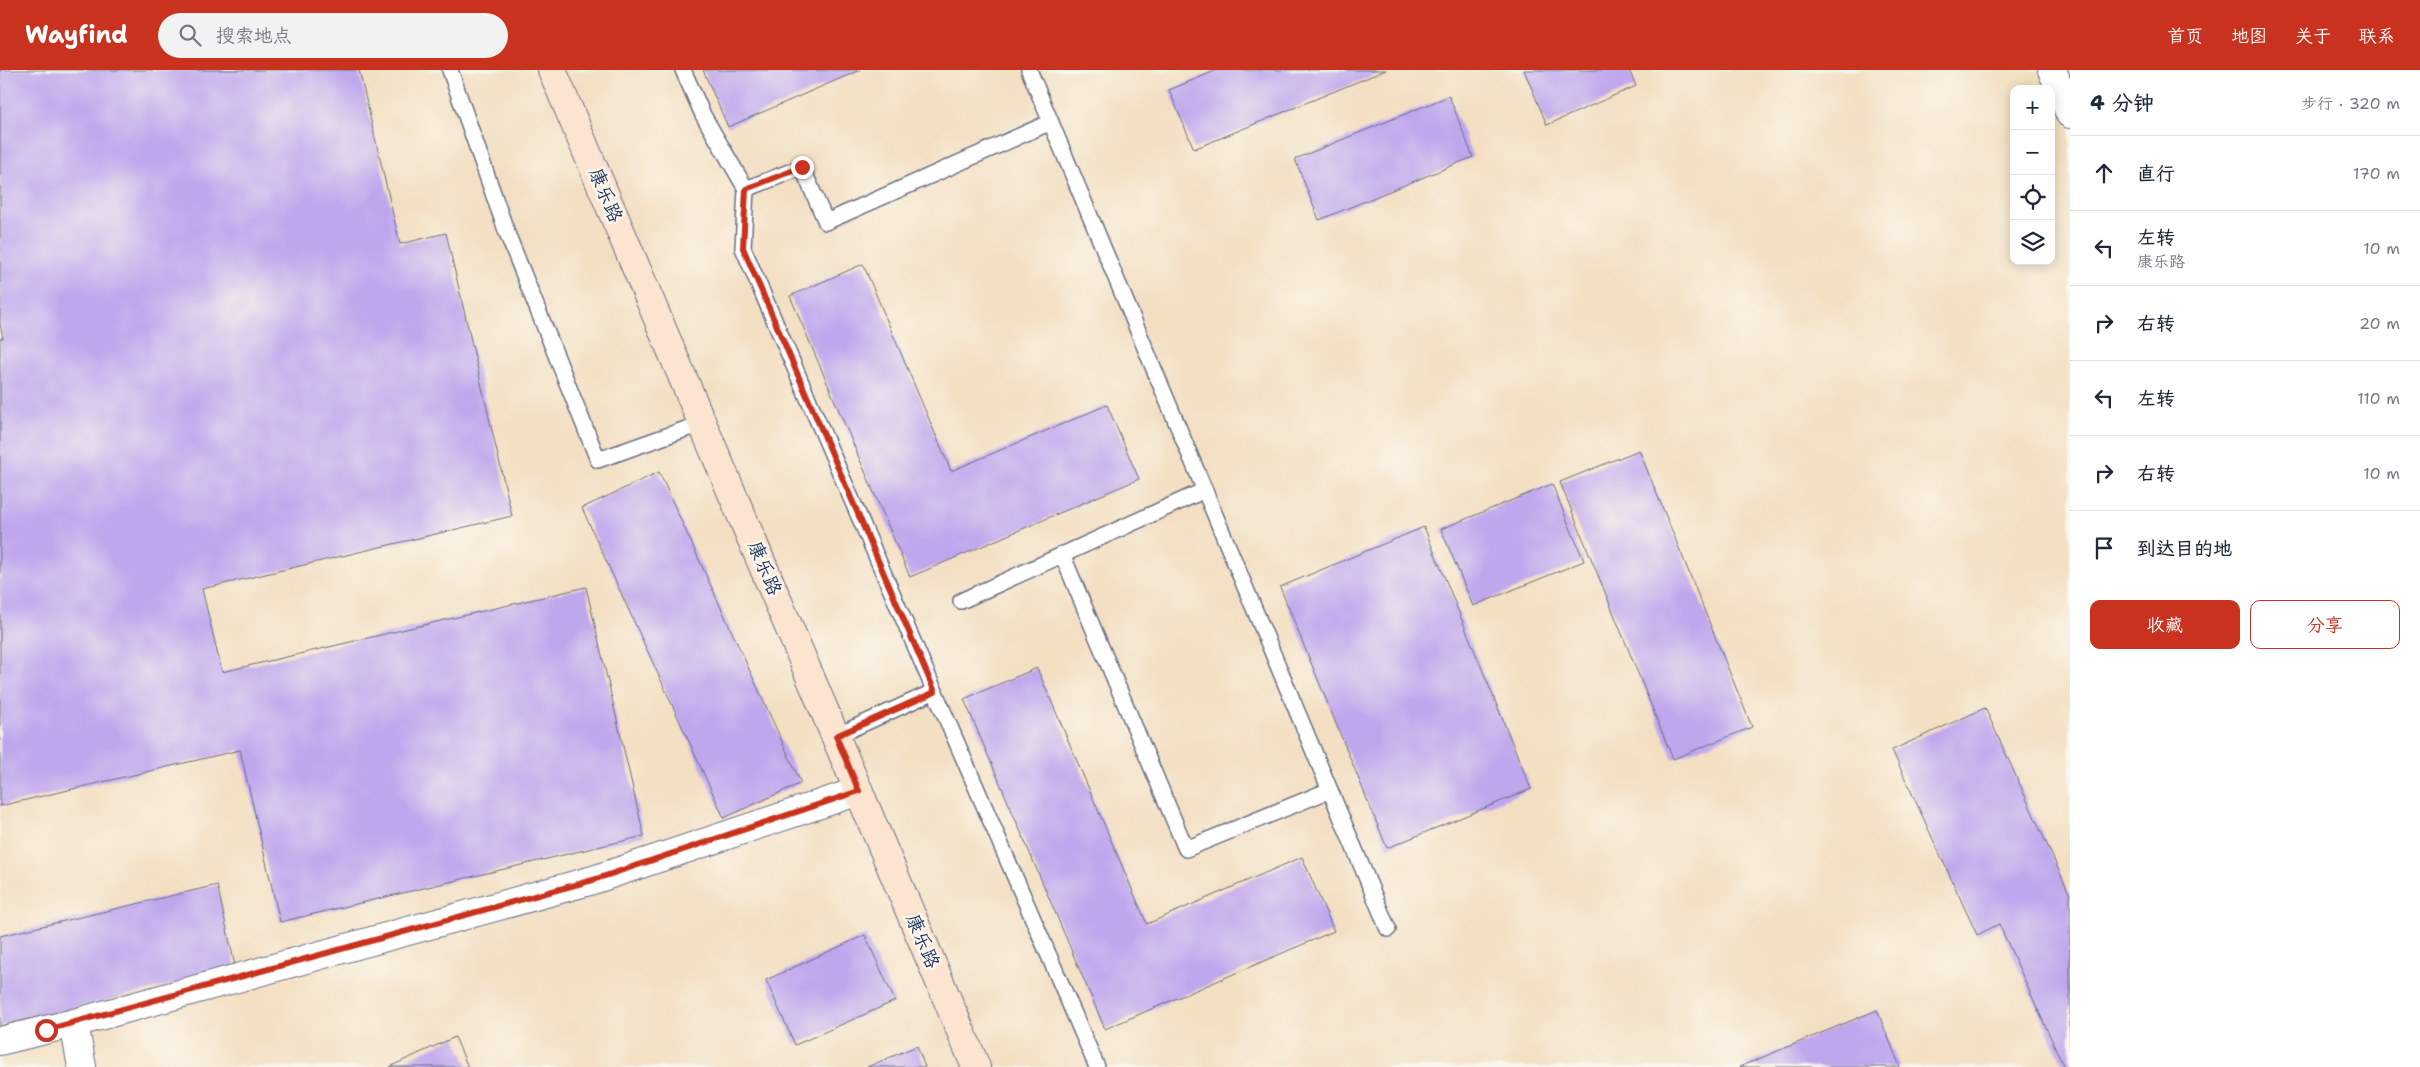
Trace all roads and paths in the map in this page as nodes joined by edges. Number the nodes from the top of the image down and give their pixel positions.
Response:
1 (450, 70) edge
2 (552, 70) edge
3 (683, 70) edge
4 (1030, 70) edge
5 (2052, 70) edge
6 (2070, 114) edge
7 (1051, 122) junction
8 (746, 189) junction
9 (703, 423) junction
10 (1205, 490) junction
11 (1062, 554) junction
12 (961, 601) dead end
13 (935, 692) junction
14 (836, 736) junction
15 (1330, 790) junction
16 (859, 791) junction
17 (1388, 929) dead end
18 (74, 1023) junction
19 (0, 1041) edge
20 (82, 1067) edge
21 (976, 1067) edge
22 (1097, 1067) edge

1 - 9 lane
2 - 9 main road, 康乐路
3 - 8 lane
4 - 7 lane
5 - 6 street
7 - 8 lane
7 - 10 lane
8 - 13 lane
9 - 14 main road, 康乐路
10 - 11 lane
10 - 15 lane
11 - 12 lane
11 - 15 lane
13 - 14 lane
13 - 22 lane
14 - 16 main road, 康乐路
15 - 17 lane
16 - 18 street
16 - 21 main road, 康乐路
18 - 19 street
18 - 20 street

